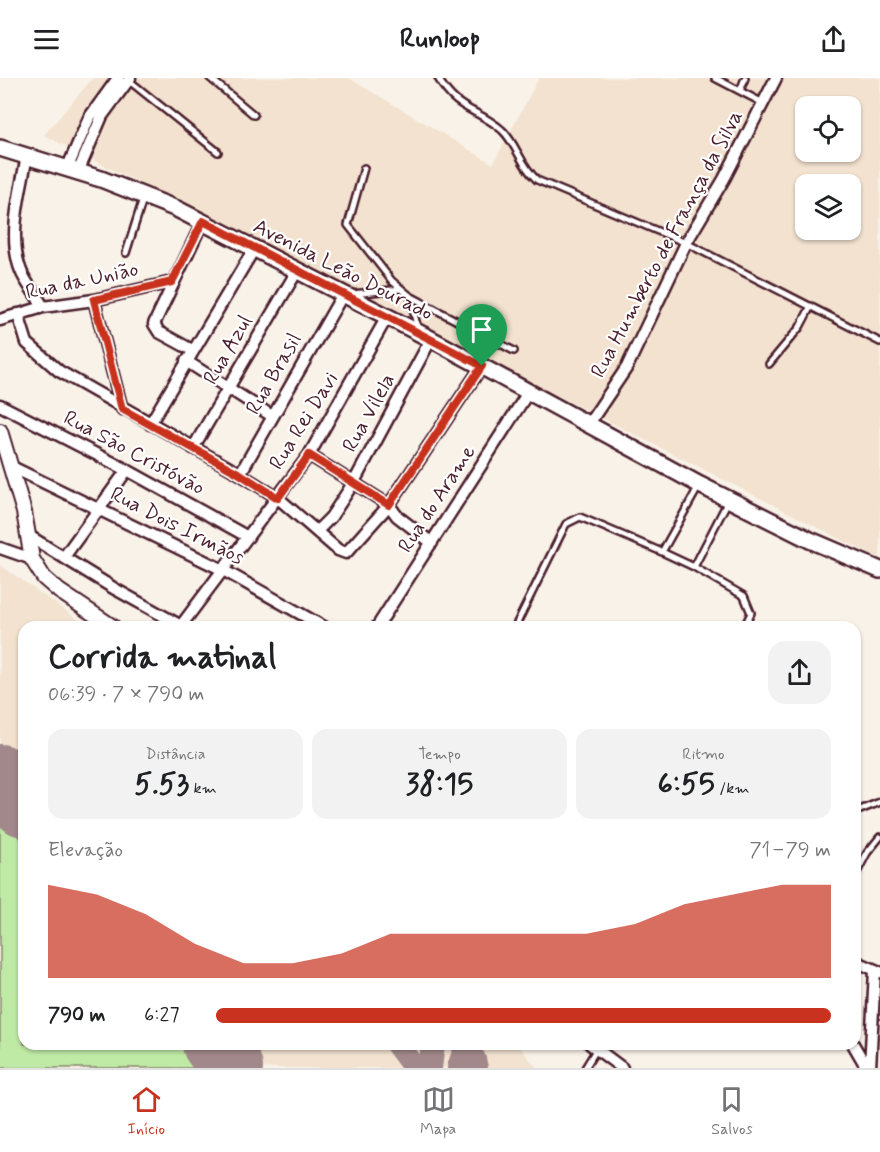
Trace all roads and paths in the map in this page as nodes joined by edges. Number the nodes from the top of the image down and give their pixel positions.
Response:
1 (210, 78) edge
2 (438, 78) edge
3 (715, 78) edge
4 (745, 78) edge
5 (776, 78) edge
6 (126, 79) edge
7 (740, 91) junction
8 (763, 103) junction
9 (254, 115) dead end
10 (0, 148) edge
11 (218, 152) dead end
12 (27, 155) junction
13 (364, 168) dead end
14 (73, 170) junction
15 (144, 195) junction
16 (203, 221) junction
17 (686, 243) junction
18 (254, 249) junction
19 (126, 253) dead end
20 (297, 271) junction
21 (172, 282) junction
22 (401, 289) junction
23 (343, 294) junction
24 (410, 296) junction
25 (94, 300) junction
26 (811, 306) junction
27 (43, 307) junction
28 (18, 314) junction
29 (387, 317) junction
30 (0, 320) edge
31 (425, 337) junction
32 (880, 342) edge
33 (192, 350) junction
34 (514, 351) dead end
35 (186, 361) junction
36 (769, 364) dead end
37 (482, 366) junction
38 (228, 388) junction
39 (528, 391) junction
40 (0, 405) edge
41 (122, 409) junction
42 (272, 416) junction
43 (150, 424) junction
44 (588, 425) junction
45 (0, 431) edge
46 (194, 448) junction
47 (309, 455) junction
48 (10, 466) junction
49 (127, 470) junction
50 (240, 474) junction
51 (354, 482) junction
52 (700, 484) junction
53 (278, 498) junction
54 (729, 500) junction
55 (389, 505) junction
56 (100, 510) junction
57 (317, 531) junction
58 (29, 536) junction
59 (248, 537) junction
60 (432, 543) junction
61 (0, 548) edge
62 (662, 552) junction
63 (64, 557) junction
64 (32, 559) junction
65 (694, 567) junction
66 (223, 570) junction
67 (880, 570) edge
68 (104, 621) edge
69 (171, 621) edge
70 (186, 621) edge
71 (313, 621) edge
72 (381, 621) edge
73 (517, 621) edge
74 (747, 621) edge
75 (880, 802) edge
76 (861, 810) edge
77 (880, 837) edge
78 (861, 864) edge
79 (861, 964) edge
80 (878, 971) edge
81 (594, 1050) edge
82 (601, 1050) edge
83 (857, 1050) edge
84 (586, 1068) edge
85 (622, 1068) edge
86 (869, 1068) edge

1 - 9 lane
2 - 17 lane
3 - 7 lane
4 - 7 lane
5 - 8 street, Rua Humberto de França da Silva
6 - 11 lane
6 - 14 street
7 - 8 lane
8 - 17 street, Rua Humberto de França da Silva
10 - 12 main road, Avenida Leão Dourado
12 - 14 main road, Avenida Leão Dourado
12 - 27 street
13 - 22 lane
14 - 15 main road, Avenida Leão Dourado
15 - 16 main road, Avenida Leão Dourado
15 - 19 lane
16 - 18 main road, Avenida Leão Dourado
16 - 21 street
17 - 26 lane
17 - 44 street, Rua Humberto de França da Silva
18 - 20 main road, Avenida Leão Dourado
18 - 33 street, Rua Azul
20 - 23 main road, Avenida Leão Dourado
20 - 38 street, Rua Azul
21 - 25 street, Rua da União
21 - 33 street
22 - 23 lane
22 - 24 lane
23 - 29 main road, Avenida Leão Dourado
23 - 42 street, Rua Brasil
24 - 31 lane
24 - 34 lane
25 - 27 street, Rua da União
25 - 41 street
26 - 32 lane
26 - 36 lane
27 - 28 street, Rua da União
28 - 30 street, Rua da União
28 - 41 street
29 - 31 main road, Avenida Leão Dourado
29 - 47 street, Rua Rei Davi
31 - 37 main road, Avenida Leão Dourado
31 - 51 street, Rua Vilela
33 - 35 street, Rua Azul
35 - 38 street
35 - 43 street, Rua Azul
37 - 39 main road, Avenida Leão Dourado
37 - 55 street
38 - 42 street
38 - 46 street, Rua Azul
39 - 44 main road, Avenida Leão Dourado
39 - 60 street, Rua do Arame
40 - 49 street, Rua São Cristóvão
41 - 43 street
42 - 50 street, Rua Brasil
43 - 46 street
44 - 52 main road, Avenida Leão Dourado
45 - 48 street
46 - 50 street
47 - 51 street
47 - 53 street, Rua Rei Davi
48 - 56 street, Rua Dois Irmãos
48 - 58 street
49 - 56 street
49 - 59 street, Rua São Cristóvão
50 - 53 street
51 - 55 street
51 - 57 street, Rua Vilela
52 - 54 main road, Avenida Leão Dourado
52 - 62 lane
53 - 57 street
53 - 59 street, Rua Rei Davi
54 - 65 lane
54 - 67 main road, Avenida Leão Dourado
55 - 57 street
55 - 60 street
56 - 63 street
56 - 66 street, Rua Dois Irmãos
58 - 63 street
58 - 64 street
59 - 66 street, Rua Rei Davi
60 - 72 street, Rua do Arame
61 - 64 street
62 - 65 lane
62 - 73 lane
63 - 69 street
64 - 68 street
65 - 74 lane
66 - 70 street, Rua Rei Davi
66 - 71 street, Rua Dois Irmãos
75 - 76 lane
77 - 78 lane
79 - 80 street
80 - 86 street
81 - 84 lane
82 - 85 street
83 - 86 street

